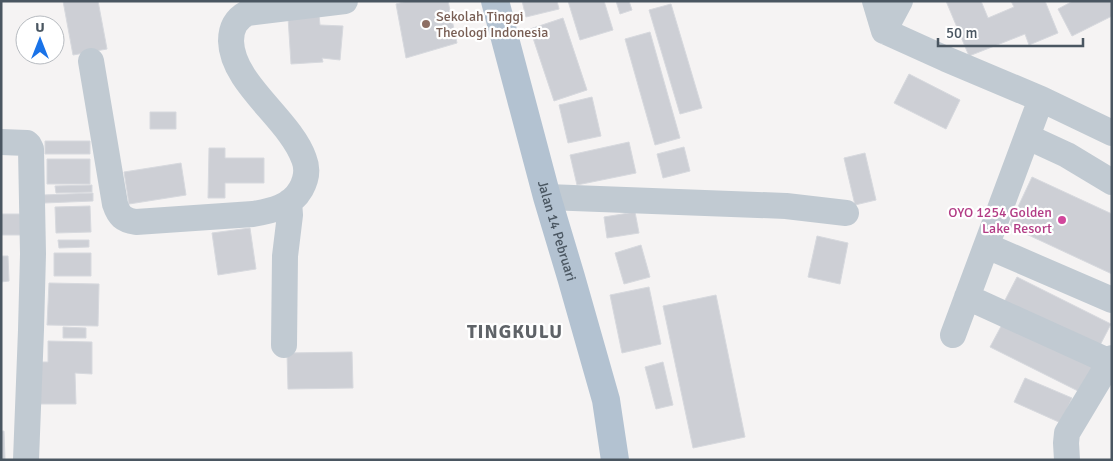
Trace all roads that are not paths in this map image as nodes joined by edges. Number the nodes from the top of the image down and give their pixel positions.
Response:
1 (345, 1) edge
2 (495, 1) edge
3 (875, 1) edge
4 (900, 1) edge
5 (884, 31) junction
6 (91, 61) dead end
7 (1041, 99) junction
8 (1112, 133) edge
9 (1028, 137) junction
10 (1, 142) edge
11 (1112, 182) edge
12 (547, 197) junction
13 (289, 202) junction
14 (846, 212) dead end
15 (987, 246) junction
16 (967, 297) junction
17 (1112, 300) edge
18 (953, 335) dead end
19 (284, 344) dead end
20 (1111, 360) edge
21 (26, 460) edge
22 (615, 460) edge
23 (1067, 460) edge

1 - 13 street
2 - 12 main road, Jalan 14 Pebruari
3 - 5 street
4 - 5 street
5 - 7 street
6 - 13 street
7 - 8 street
7 - 9 street
9 - 11 street
9 - 15 street
10 - 21 street
12 - 14 street
12 - 22 main road, Jalan 14 Pebruari
13 - 19 street
15 - 16 street
15 - 17 street
16 - 18 street
16 - 20 street
20 - 23 street

